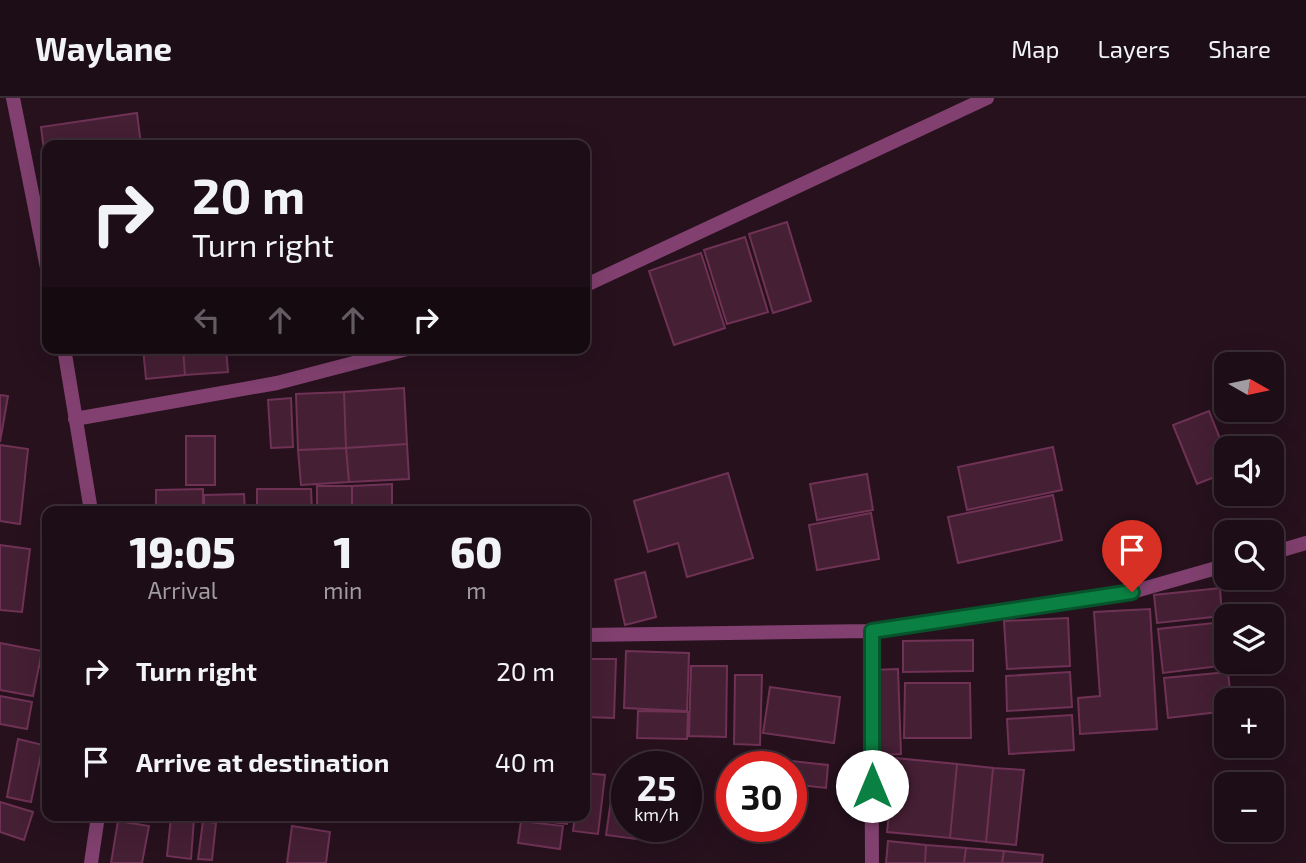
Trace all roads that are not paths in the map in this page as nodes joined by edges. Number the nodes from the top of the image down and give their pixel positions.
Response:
1 (12, 98) edge
2 (987, 98) edge
3 (42, 244) edge
4 (590, 283) edge
5 (65, 354) edge
6 (388, 354) edge
7 (75, 419) junction
8 (90, 506) edge
9 (1306, 543) edge
10 (1284, 549) edge
11 (1214, 569) edge
12 (872, 631) junction
13 (590, 635) edge
14 (97, 821) edge
15 (91, 863) edge
16 (872, 863) edge

1 - 3 street
2 - 4 street
5 - 7 street
6 - 7 street
7 - 8 street
9 - 10 street
11 - 12 street
12 - 13 street
12 - 16 street
14 - 15 street

